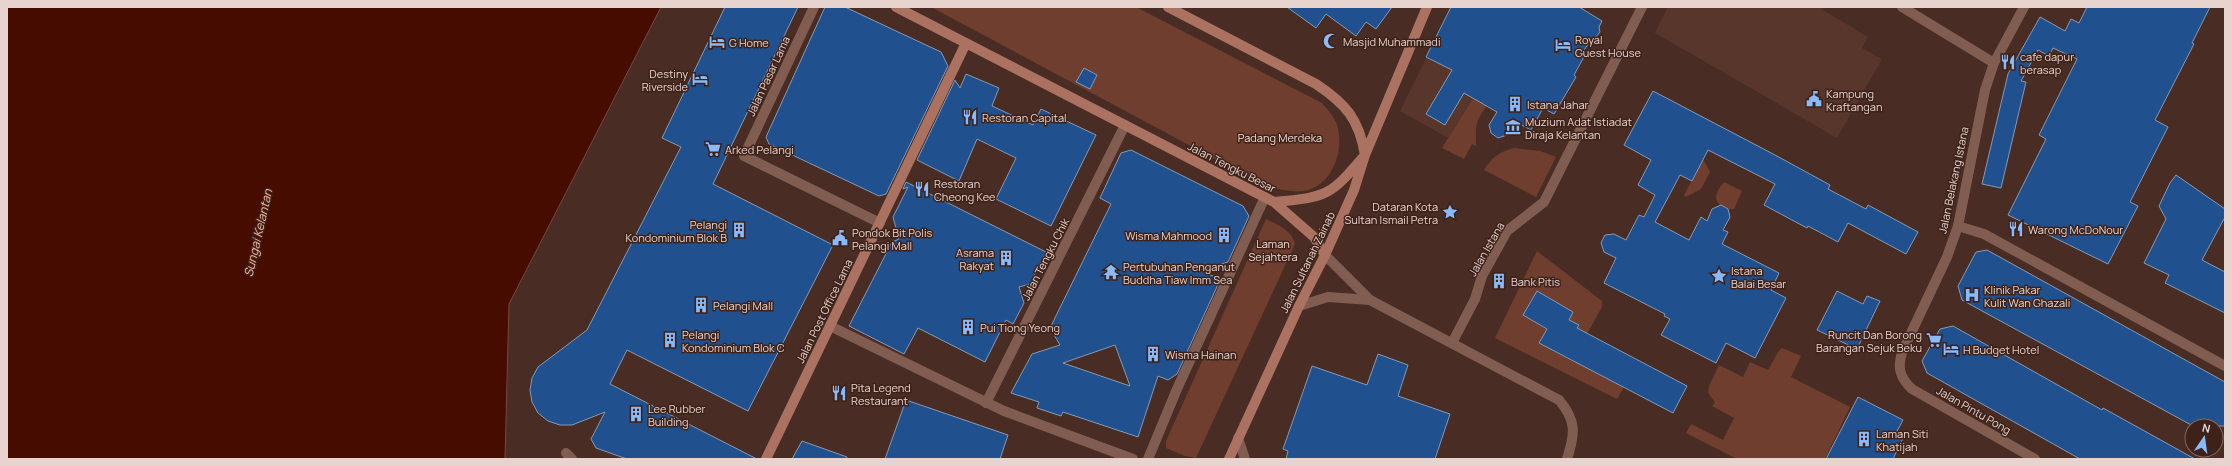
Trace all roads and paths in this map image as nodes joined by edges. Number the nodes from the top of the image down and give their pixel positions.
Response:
1 (814, 7) edge
2 (896, 7) edge
3 (1168, 7) edge
4 (1427, 7) edge
5 (1642, 7) edge
6 (1902, 7) edge
7 (2024, 7) edge
8 (966, 43) junction
9 (1994, 63) junction
10 (1125, 125) junction
11 (1365, 155) junction
12 (1265, 197) junction
13 (1274, 202) junction
14 (880, 223) junction
15 (1958, 226) junction
16 (1325, 255) junction
17 (1370, 300) junction
18 (1299, 306) junction
19 (830, 326) junction
20 (1452, 343) junction
21 (2225, 366) edge
22 (1903, 380) joint
23 (986, 403) junction
24 (1238, 438) junction
25 (766, 459) edge
26 (1133, 459) edge
27 (1148, 459) edge
28 (1229, 459) edge
29 (1245, 459) edge
30 (1567, 459) edge
31 (2035, 459) edge

1 - 14 street, Jalan Pasar Lama
2 - 8 main road, Jalan Tengku Besar
3 - 11 main road
4 - 11 main road, Jalan Sultanah Zainab
5 - 20 street, Jalan Istana
6 - 9 street
7 - 9 street, Jalan Belakang Istana
8 - 10 main road, Jalan Tengku Besar
8 - 14 main road, Jalan Post Office Lama
9 - 15 street, Jalan Belakang Istana
10 - 12 main road, Jalan Tengku Besar
10 - 23 street, Jalan Tengku Chik
11 - 13 main road, Jalan Tengku Besar
11 - 16 main road, Jalan Sultanah Zainab
12 - 13 main road, Jalan Tengku Besar
12 - 27 street
13 - 16 main road
14 - 19 main road, Jalan Post Office Lama
15 - 21 street
15 - 22 street, Jalan Belakang Istana
16 - 17 street
16 - 18 main road, Jalan Sultanah Zainab
17 - 18 street
17 - 20 street
18 - 24 main road, Jalan Sultanah Zainab
19 - 23 street
19 - 25 main road, Jalan Post Office Lama
20 - 30 street
22 - 31 street, Jalan Pintu Pong
23 - 26 street
24 - 28 main road, Jalan Sultanah Zainab
24 - 29 street

